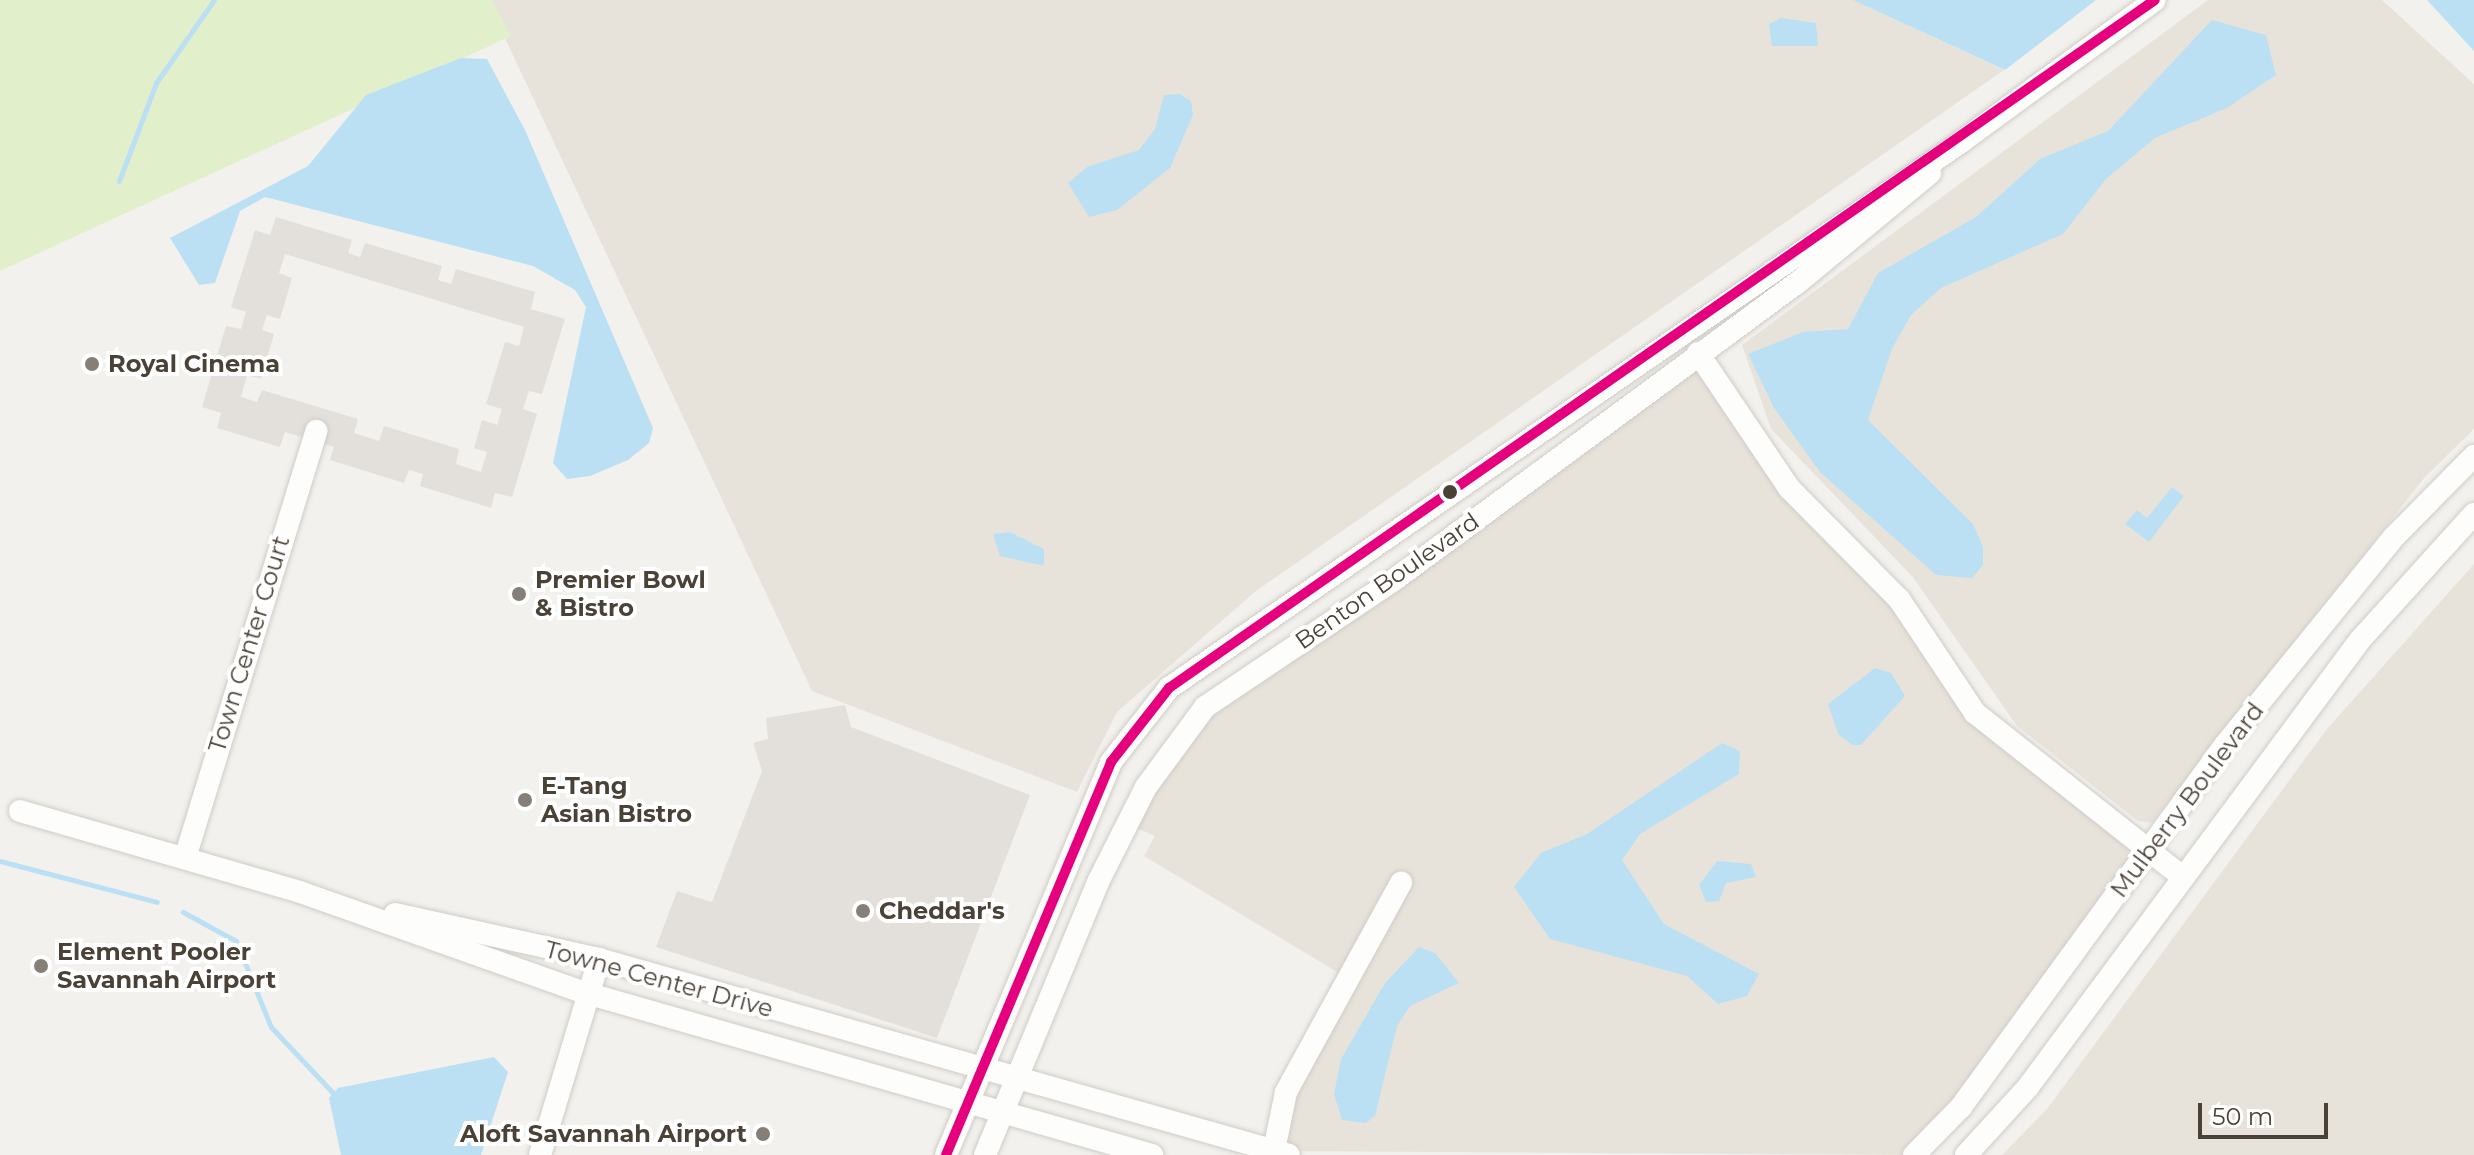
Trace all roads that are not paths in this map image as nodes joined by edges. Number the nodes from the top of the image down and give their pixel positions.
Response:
1 (2155, 0) edge
2 (1961, 142) junction
3 (1698, 353) junction
4 (316, 431) dead end
5 (2474, 456) edge
6 (2474, 514) edge
7 (20, 811) dead end
8 (2148, 850) junction
9 (185, 858) junction
10 (2183, 877) junction
11 (1401, 883) dead end
12 (300, 892) junction
13 (599, 959) junction
14 (586, 993) junction
15 (976, 1070) junction
16 (1013, 1080) junction
17 (965, 1105) junction
18 (1000, 1114) junction
19 (1279, 1154) edge
20 (540, 1155) edge
21 (946, 1155) edge
22 (985, 1155) edge
23 (1152, 1155) edge
24 (1914, 1155) edge
25 (1966, 1155) edge

1 - 2 street, Benton Boulevard
2 - 3 street, Benton Boulevard
2 - 15 street, Benton Boulevard
3 - 8 street
3 - 16 street, Benton Boulevard
4 - 9 street, Town Center Court
5 - 8 street, Mulberry Boulevard
6 - 10 street, Mulberry Boulevard
7 - 9 street, Towne Center Drive
8 - 10 street
8 - 24 street, Mulberry Boulevard
9 - 12 street, Towne Center Drive
10 - 25 street, Mulberry Boulevard
11 - 19 street
12 - 13 street, Towne Center Drive
12 - 14 street, Towne Center Drive
13 - 14 street
13 - 15 street, Towne Center Drive
14 - 17 street, Towne Center Drive
14 - 20 street
15 - 16 street, Towne Center Drive
15 - 17 street, Benton Boulevard
16 - 18 street, Benton Boulevard
16 - 19 street
17 - 18 street
17 - 21 street, Benton Boulevard
18 - 22 street, Benton Boulevard
18 - 23 street

